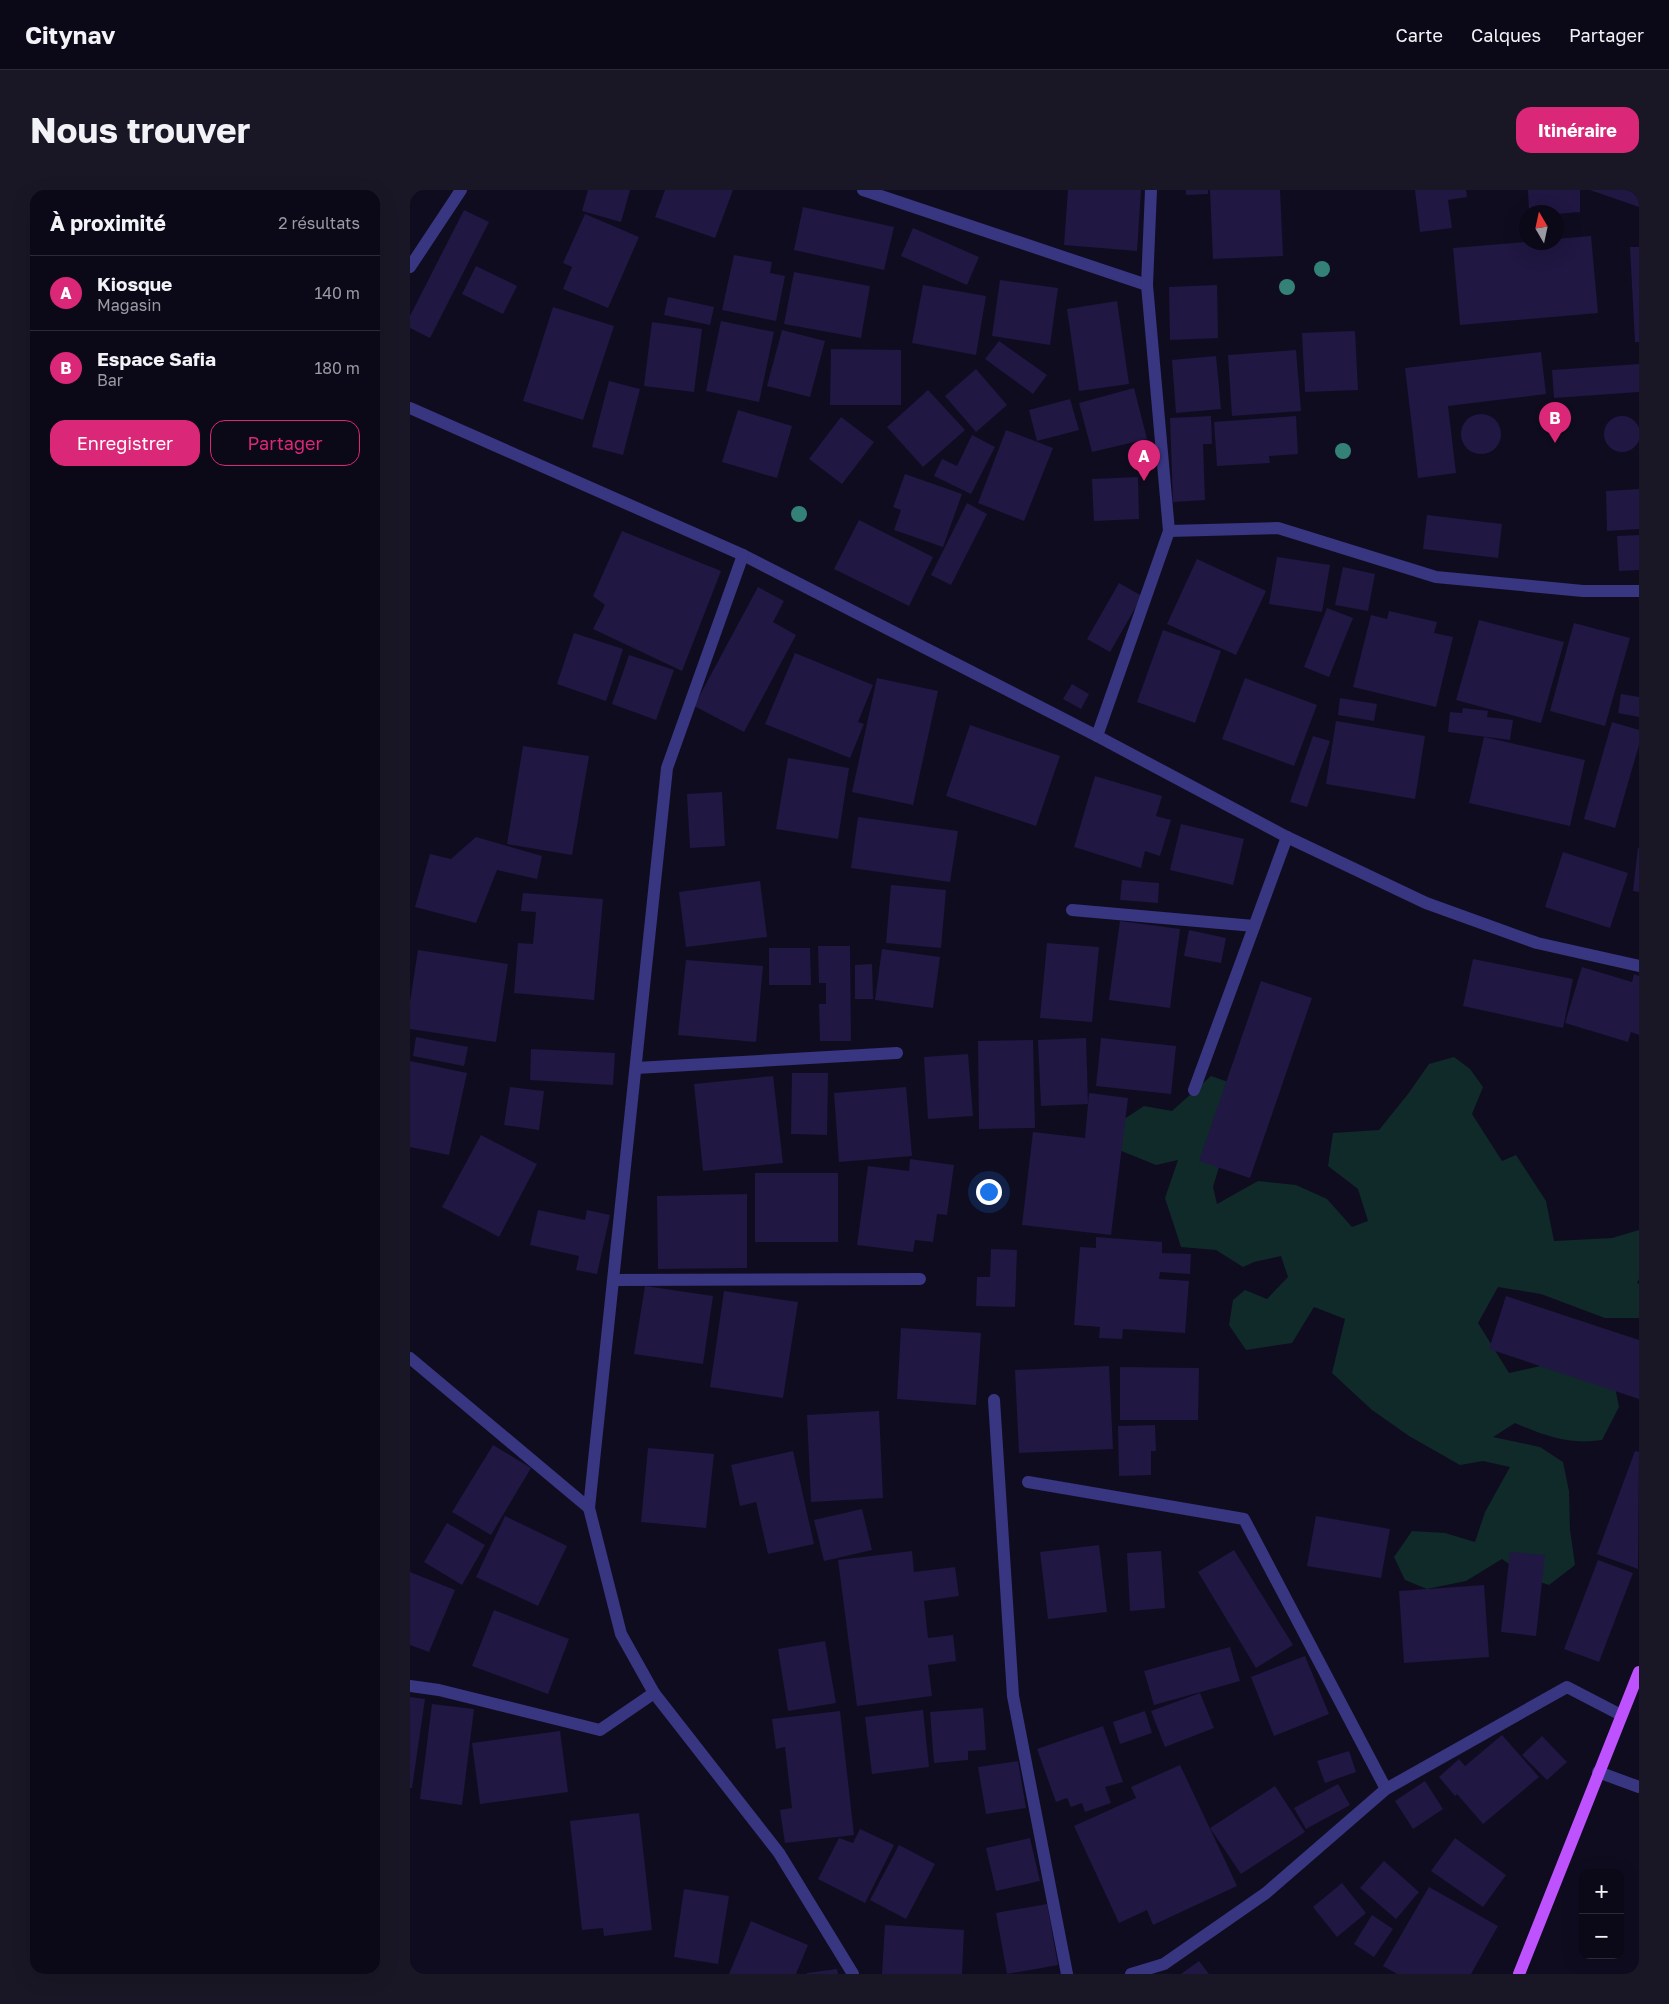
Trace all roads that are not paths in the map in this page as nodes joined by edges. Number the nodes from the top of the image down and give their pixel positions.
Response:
1 (461, 190) edge
2 (864, 190) edge
3 (1151, 190) edge
4 (410, 267) edge
5 (1147, 285) junction
6 (410, 408) edge
7 (1169, 531) junction
8 (743, 555) junction
9 (1639, 590) edge
10 (1097, 736) junction
11 (1288, 837) junction
12 (1072, 910) dead end
13 (1254, 926) junction
14 (1639, 966) edge
15 (897, 1053) dead end
16 (636, 1068) junction
17 (1194, 1090) dead end
18 (920, 1279) dead end
19 (614, 1280) junction
20 (410, 1358) edge
21 (994, 1400) dead end
22 (1028, 1482) dead end
23 (589, 1508) junction
24 (1639, 1672) edge
25 (410, 1686) edge
26 (654, 1693) junction
27 (1621, 1715) junction
28 (1598, 1772) junction
29 (1639, 1787) edge
30 (1386, 1789) junction
31 (853, 1974) edge
32 (1067, 1974) edge
33 (1131, 1974) edge
34 (1519, 1974) edge

1 - 4 street
2 - 5 street
3 - 5 street
5 - 7 street
6 - 8 street
7 - 9 street
7 - 10 street
8 - 10 street
8 - 16 street
10 - 11 street
11 - 13 street
11 - 14 street
12 - 13 street
13 - 17 street
15 - 16 street
16 - 19 street
18 - 19 street
19 - 23 street
20 - 23 street
21 - 32 street
22 - 30 street
23 - 26 street
24 - 27 main road
25 - 26 street
26 - 31 street
27 - 28 main road
27 - 30 street
28 - 29 street
28 - 34 main road
30 - 33 street

